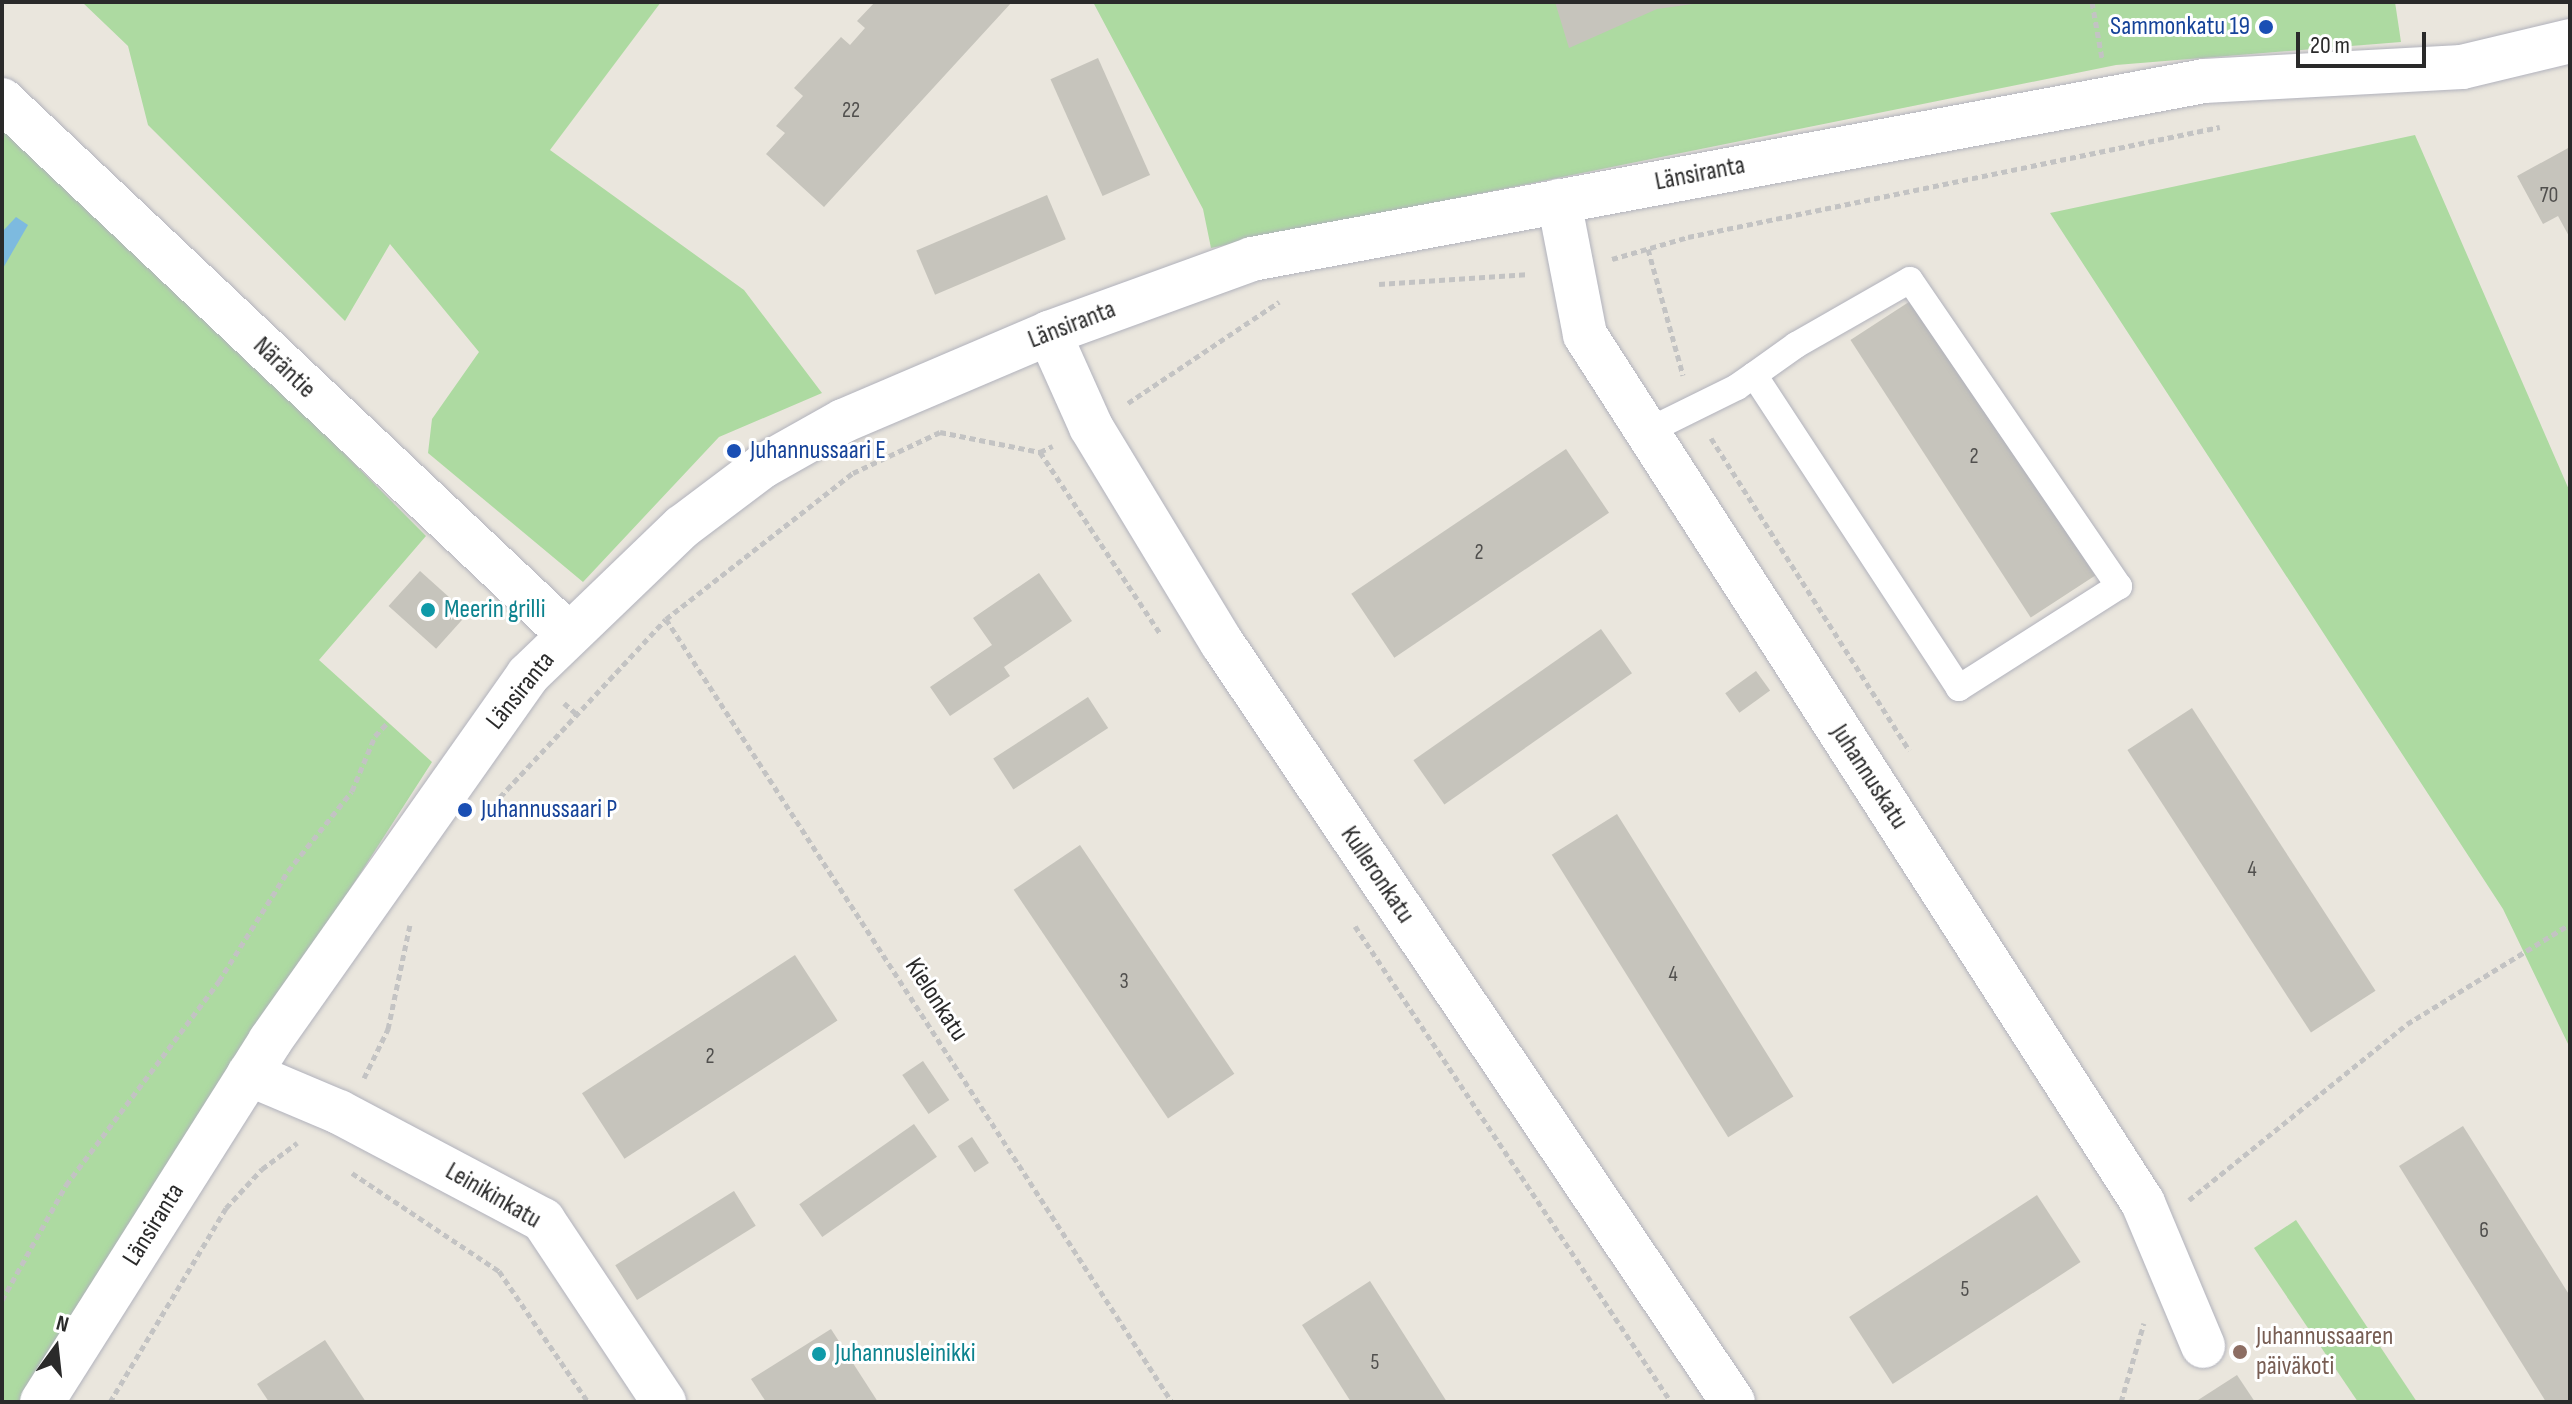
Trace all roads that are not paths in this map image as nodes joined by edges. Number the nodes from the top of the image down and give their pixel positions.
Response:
1 (2570, 41) edge
2 (2, 100) edge
3 (1559, 201) junction
4 (1049, 333) junction
5 (1754, 375) junction
6 (1646, 432) junction
7 (568, 634) junction
8 (249, 1074) junction
9 (2203, 1346) dead end
10 (42, 1402) edge
11 (664, 1402) edge
12 (1733, 1402) edge

1 - 3 street, Länsiranta
2 - 7 street, Näräntie
3 - 4 street, Länsiranta
3 - 6 street, Juhannuskatu
4 - 7 street, Länsiranta
4 - 12 street, Kulleronkatu
5 - 5 lane
5 - 6 lane
6 - 9 street, Juhannuskatu
7 - 8 street, Länsiranta
8 - 10 street, Länsiranta
8 - 11 street, Leinikinkatu

